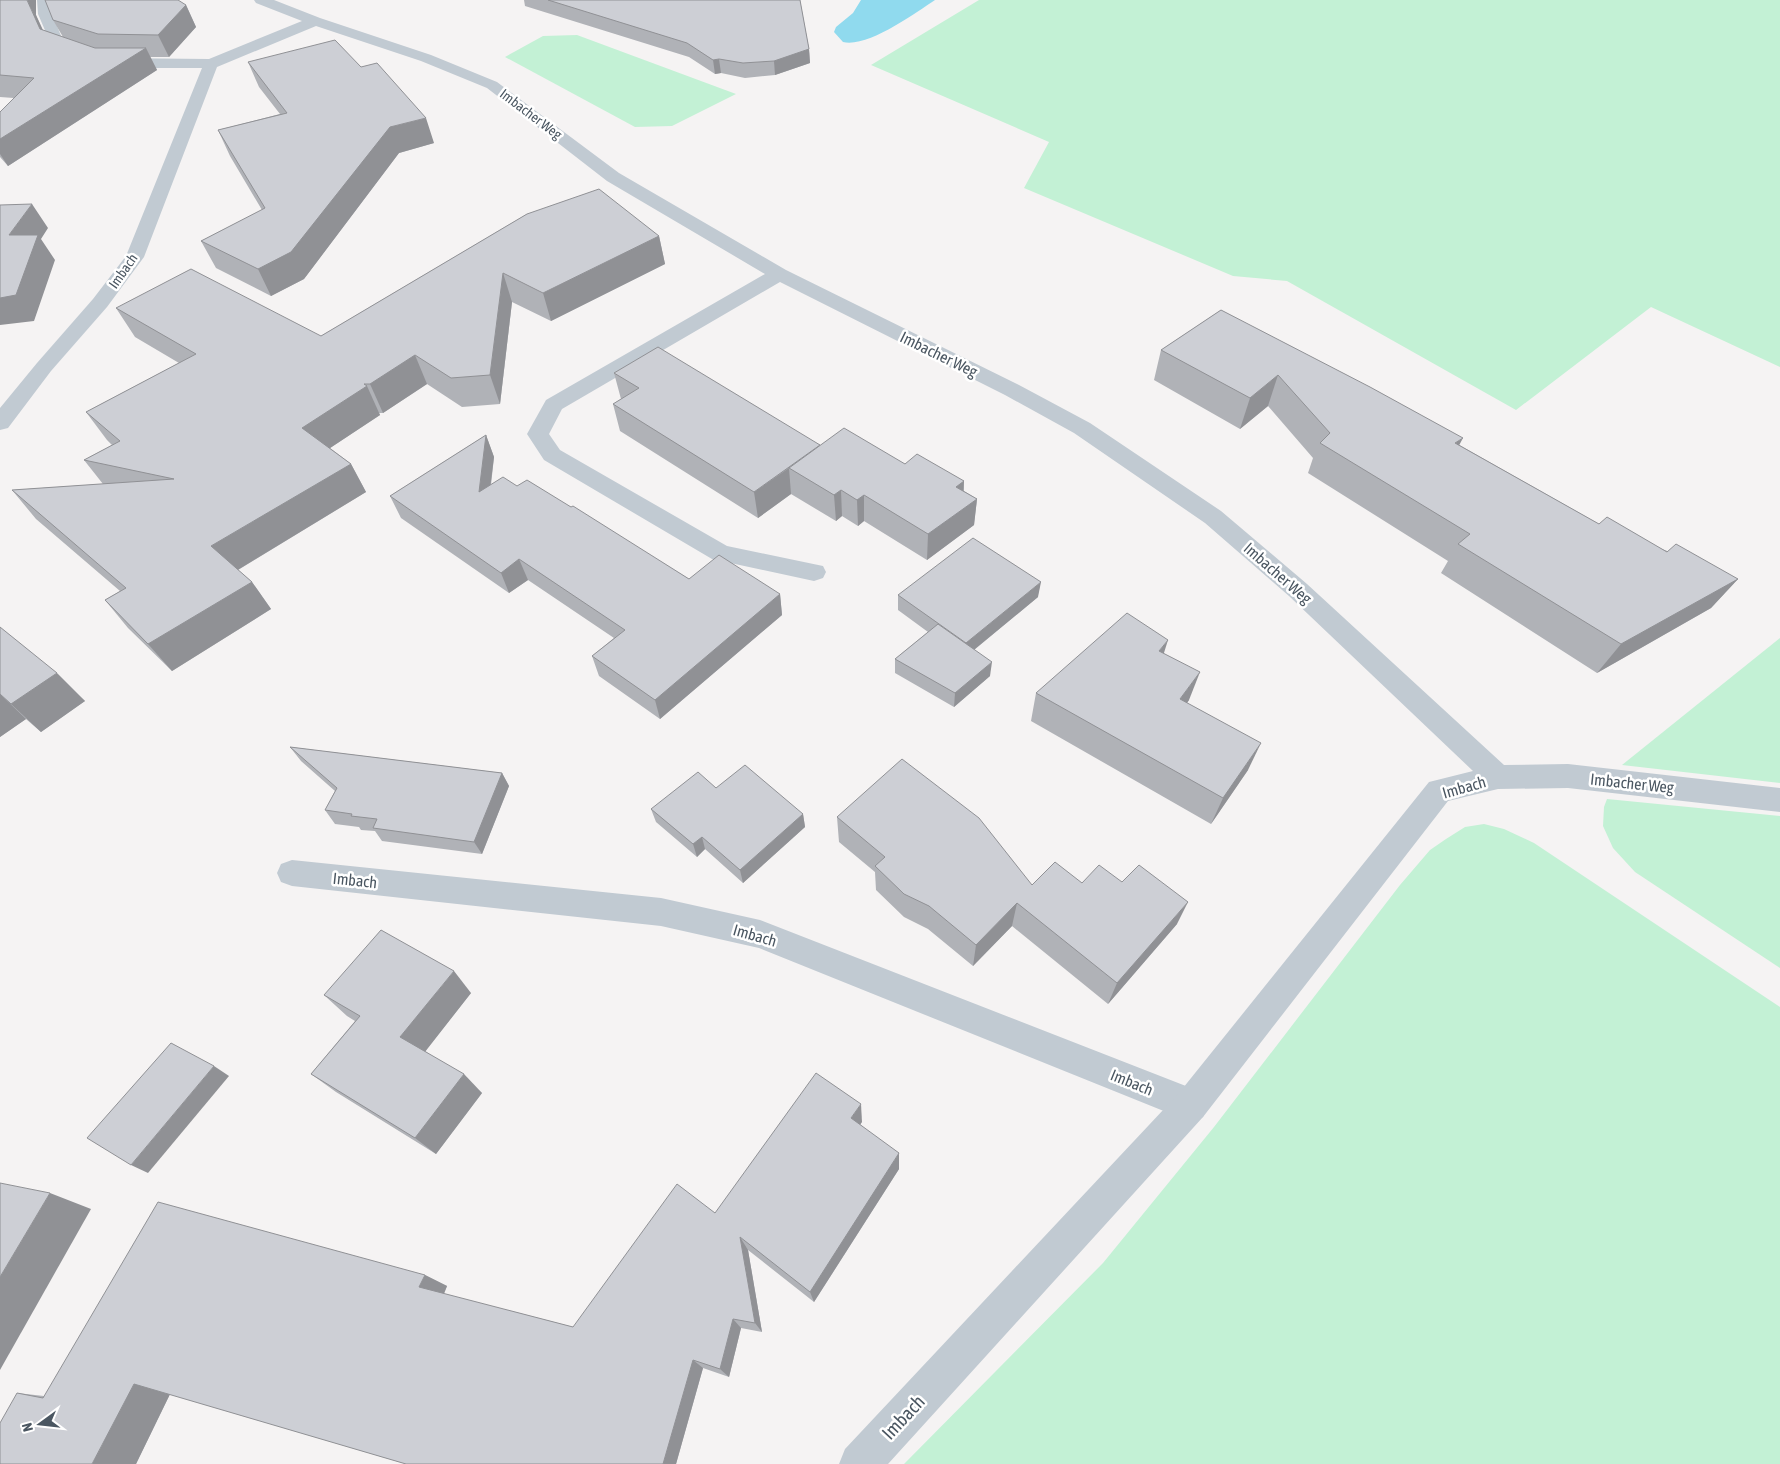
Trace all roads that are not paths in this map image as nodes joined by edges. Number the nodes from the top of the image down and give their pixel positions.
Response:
1 (44, 0) edge
2 (261, 0) edge
3 (315, 21) junction
4 (211, 64) junction
5 (779, 274) junction
6 (0, 423) edge
7 (814, 572) dead end
8 (1498, 777) junction
9 (1780, 800) edge
10 (292, 873) dead end
11 (1191, 1105) junction
12 (860, 1464) edge

1 - 4 street
2 - 3 street, Imbacher Weg
3 - 4 street
3 - 5 street, Imbacher Weg
4 - 6 street, Imbach
5 - 7 street
5 - 8 street, Imbacher Weg
8 - 9 street, Imbacher Weg
8 - 11 street, Imbach
10 - 11 street, Imbach
11 - 12 street, Imbach

